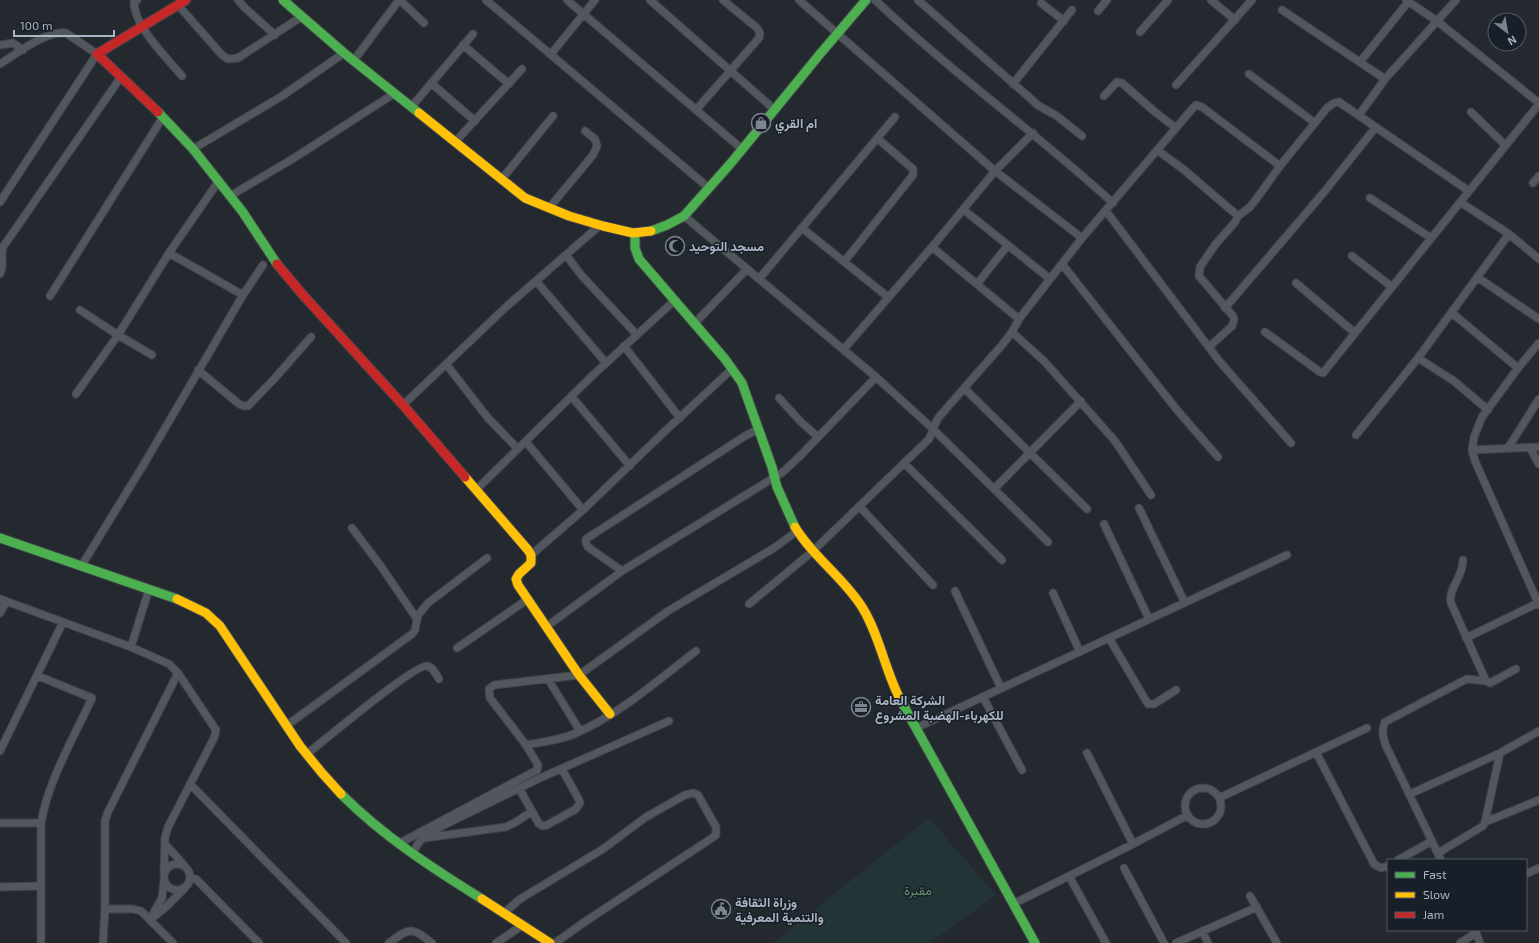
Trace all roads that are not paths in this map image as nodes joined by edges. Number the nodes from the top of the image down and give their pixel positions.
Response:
1 (137, 0) edge
2 (238, 0) edge
3 (283, 0) edge
4 (399, 0) edge
5 (486, 0) edge
6 (567, 0) edge
7 (595, 0) edge
8 (650, 0) edge
9 (723, 0) edge
10 (798, 0) edge
11 (866, 0) edge
12 (875, 0) edge
13 (918, 0) edge
14 (1107, 0) edge
15 (1168, 0) edge
16 (1210, 0) edge
17 (1252, 0) edge
18 (1456, 0) edge
19 (1407, 1) edge
20 (182, 2) edge
21 (1041, 3) dead end
22 (1072, 10) dead end
23 (1282, 10) dead end
24 (1098, 11) dead end
25 (583, 13) junction
26 (301, 17) junction
27 (1234, 20) junction
28 (1064, 21) junction
29 (1437, 22) junction
30 (424, 23) dead end
31 (142, 27) junction
32 (1140, 32) dead end
33 (837, 33) junction
34 (473, 34) dead end
35 (275, 35) junction
36 (0, 45) edge
37 (462, 45) junction
38 (23, 50) junction
39 (344, 53) junction
40 (97, 54) junction
41 (550, 54) junction
42 (354, 60) junction
43 (1360, 62) junction
44 (0, 64) edge
45 (522, 69) dead end
46 (731, 71) junction
47 (1249, 74) dead end
48 (182, 76) dead end
49 (121, 77) junction
50 (1385, 79) junction
51 (431, 83) junction
52 (509, 84) junction
53 (1013, 84) junction
54 (1176, 85) dead end
55 (395, 93) junction
56 (1104, 96) dead end
57 (1539, 103) edge
58 (412, 106) junction
59 (696, 110) junction
60 (775, 110) junction
61 (1471, 112) dead end
62 (1359, 115) junction
63 (553, 116) dead end
64 (895, 117) dead end
65 (163, 118) junction
66 (475, 121) junction
67 (1315, 123) junction
68 (1176, 128) junction
69 (1375, 128) junction
70 (585, 131) dead end
71 (1033, 133) junction
72 (1082, 136) dead end
73 (877, 138) junction
74 (455, 142) junction
75 (1505, 145) junction
76 (194, 149) junction
77 (742, 149) junction
78 (1157, 150) junction
79 (1280, 166) junction
80 (996, 171) junction
81 (1539, 176) edge
82 (501, 180) junction
83 (218, 182) junction
84 (1533, 183) dead end
85 (709, 188) junction
86 (1469, 191) junction
87 (230, 196) junction
88 (1370, 198) dead end
89 (0, 202) edge
90 (1460, 202) junction
91 (1113, 203) junction
92 (549, 208) junction
93 (964, 210) junction
94 (1106, 211) junction
95 (684, 216) junction
96 (1238, 216) junction
97 (600, 226) junction
98 (802, 228) junction
99 (635, 233) junction
100 (1508, 234) junction
101 (1082, 238) junction
102 (1431, 238) junction
103 (1008, 245) junction
104 (932, 247) junction
105 (169, 253) junction
106 (566, 255) junction
107 (1352, 256) dead end
108 (1539, 259) edge
109 (844, 262) junction
110 (1062, 264) junction
111 (264, 266) dead end
112 (747, 269) junction
113 (0, 274) edge
114 (1477, 277) junction
115 (759, 279) junction
116 (1050, 279) junction
117 (536, 281) junction
118 (1296, 283) dead end
119 (977, 284) junction
120 (1392, 287) junction
121 (243, 295) junction
122 (50, 296) dead end
123 (888, 297) junction
124 (674, 300) junction
125 (1225, 308) junction
126 (80, 310) dead end
127 (1452, 313) junction
128 (1019, 319) junction
129 (1539, 319) edge
130 (694, 324) junction
131 (1012, 332) junction
132 (1265, 332) dead end
133 (1355, 333) junction
134 (118, 335) junction
135 (637, 335) junction
136 (312, 337) dead end
137 (624, 346) junction
138 (1538, 346) edge
139 (1209, 347) junction
140 (844, 349) junction
141 (152, 355) dead end
142 (1418, 358) junction
143 (606, 363) junction
144 (446, 364) junction
145 (1518, 368) junction
146 (732, 369) junction
147 (198, 370) junction
148 (876, 377) junction
149 (738, 379) junction
150 (964, 388) junction
151 (76, 394) dead end
152 (572, 397) junction
153 (779, 398) dead end
154 (1539, 399) edge
155 (1081, 401) junction
156 (403, 405) junction
157 (1488, 410) junction
158 (680, 418) junction
159 (932, 428) junction
160 (755, 431) junction
161 (1356, 435) dead end
162 (818, 437) junction
163 (526, 442) junction
164 (1291, 443) dead end
165 (1539, 447) edge
166 (1508, 448) junction
167 (1530, 448) junction
168 (518, 449) junction
169 (1472, 450) junction
170 (1030, 452) junction
171 (1218, 457) dead end
172 (904, 463) junction
173 (1539, 464) edge
174 (630, 466) junction
175 (774, 477) junction
176 (995, 488) junction
177 (476, 490) junction
178 (1151, 495) dead end
179 (859, 506) junction
180 (1139, 508) dead end
181 (1087, 509) dead end
182 (583, 510) junction
183 (1104, 524) dead end
184 (352, 528) dead end
185 (797, 531) junction
186 (0, 538) edge
187 (1048, 542) dead end
188 (812, 551) junction
189 (531, 555) junction
190 (1287, 555) dead end
191 (487, 558) dead end
192 (1002, 560) dead end
193 (1463, 560) dead end
194 (82, 565) junction
195 (622, 571) junction
196 (933, 585) dead end
197 (149, 589) junction
198 (955, 591) dead end
199 (1053, 593) dead end
200 (3, 600) edge
201 (528, 600) junction
202 (1185, 603) junction
203 (749, 604) dead end
204 (1538, 604) edge
205 (0, 614) edge
206 (417, 619) junction
207 (1149, 619) junction
208 (63, 622) junction
209 (546, 627) junction
210 (1109, 638) junction
211 (1466, 638) junction
212 (131, 647) junction
213 (458, 648) dead end
214 (696, 651) dead end
215 (1080, 652) junction
216 (1516, 669) dead end
217 (178, 673) junction
218 (579, 675) junction
219 (38, 676) junction
220 (439, 679) dead end
221 (548, 679) junction
222 (1486, 681) junction
223 (1001, 688) junction
224 (1176, 690) dead end
225 (983, 697) junction
226 (610, 714) junction
227 (669, 721) dead end
228 (286, 726) junction
229 (916, 728) junction
230 (1367, 728) dead end
231 (580, 731) junction
232 (1539, 731) edge
233 (526, 746) junction
234 (0, 750) edge
235 (1316, 752) junction
236 (1087, 753) dead end
237 (307, 754) junction
238 (1500, 754) junction
239 (562, 769) junction
240 (1022, 770) dead end
241 (190, 784) junction
242 (519, 788) junction
243 (1410, 794) junction
244 (1219, 798) junction
245 (1539, 800) edge
246 (531, 812) junction
247 (1188, 815) junction
248 (1485, 822) junction
249 (0, 823) edge
250 (41, 823) junction
251 (423, 838) junction
252 (1432, 841) junction
253 (165, 844) junction
254 (398, 844) junction
255 (1133, 844) junction
256 (1438, 853) junction
257 (412, 854) junction
258 (1400, 859) edge
259 (1441, 859) edge
260 (1387, 866) edge
261 (186, 867) junction
262 (1124, 868) dead end
263 (1539, 868) edge
264 (164, 872) junction
265 (1527, 874) edge
266 (1069, 876) junction
267 (190, 878) junction
268 (164, 881) junction
269 (40, 886) junction
270 (0, 887) edge
271 (184, 888) junction
272 (1250, 896) dead end
273 (1013, 904) junction
274 (1257, 907) junction
275 (105, 909) junction
276 (504, 913) junction
277 (150, 920) junction
278 (523, 924) junction
279 (1202, 931) junction
280 (1476, 932) edge
281 (41, 943) edge
282 (103, 943) edge
283 (173, 943) edge
284 (259, 943) edge
285 (346, 943) edge
286 (389, 943) edge
287 (432, 943) edge
288 (496, 943) edge
289 (550, 943) edge
290 (555, 943) edge
291 (1035, 943) edge
292 (1106, 943) edge
293 (1164, 943) edge
294 (1176, 943) edge
295 (1208, 943) edge
296 (1277, 943) edge
297 (1460, 943) edge
298 (1480, 943) edge

1 - 31 street
2 - 35 street
3 - 26 street
4 - 30 street
4 - 42 street
5 - 41 street
6 - 25 street
7 - 25 street
8 - 46 street
9 - 46 street
10 - 33 street
11 - 33 street
12 - 71 street
13 - 53 street
14 - 24 street
15 - 32 street
16 - 27 street
17 - 27 street
18 - 29 street
19 - 29 street
19 - 43 street
20 - 31 street
20 - 35 street
21 - 28 street
22 - 28 street
23 - 43 street
25 - 41 street
25 - 59 street
26 - 35 street
26 - 39 street
27 - 54 street
28 - 53 street
29 - 50 street
29 - 57 street
31 - 40 street
31 - 48 street
33 - 60 street
33 - 80 street
34 - 37 street
36 - 38 street
37 - 51 street
37 - 52 street
38 - 40 street
38 - 44 street
39 - 42 street
39 - 76 street
40 - 49 street
40 - 89 street
41 - 85 street
42 - 55 street
43 - 50 street
45 - 52 street
46 - 59 street
46 - 60 street
47 - 67 street
49 - 65 street
49 - 113 street
50 - 62 street
51 - 58 street
51 - 66 street
52 - 66 street
53 - 72 street
55 - 58 street
55 - 87 street
56 - 68 street
57 - 75 street
58 - 74 street
59 - 77 street
60 - 77 street
61 - 75 street
62 - 67 street
62 - 69 street
63 - 82 street
64 - 73 street
65 - 76 street
65 - 122 street
66 - 74 street
67 - 79 street
68 - 78 street
68 - 79 street
69 - 86 street
69 - 125 street
70 - 92 street
71 - 80 street
71 - 91 street
73 - 98 street
73 - 109 street
74 - 82 street
75 - 86 street
76 - 83 street
77 - 85 street
78 - 91 street
78 - 96 street
79 - 96 street
80 - 93 street
80 - 101 street
81 - 84 street
82 - 92 street
83 - 87 street
83 - 105 street
85 - 95 street
86 - 90 street
87 - 156 street
88 - 102 street
90 - 100 street
90 - 102 street
91 - 94 street
92 - 97 street
93 - 103 street
93 - 104 street
94 - 101 street
94 - 139 street
95 - 99 street
95 - 112 street
96 - 125 street
97 - 99 street
97 - 106 street
98 - 109 street
98 - 115 street
99 - 124 street
100 - 108 street
100 - 114 street
101 - 110 street
102 - 120 street
103 - 116 street
103 - 119 street
104 - 119 street
104 - 123 street
105 - 121 street
105 - 134 street
106 - 117 street
106 - 135 street
107 - 120 street
109 - 123 street
110 - 116 street
110 - 171 street
111 - 121 street
112 - 115 street
112 - 130 street
114 - 127 street
114 - 129 street
115 - 140 street
116 - 128 street
117 - 143 street
117 - 144 street
118 - 133 street
119 - 128 street
120 - 133 street
121 - 147 street
123 - 140 street
124 - 130 street
124 - 135 street
125 - 139 street
126 - 134 street
127 - 142 street
127 - 145 street
128 - 131 street
130 - 146 street
131 - 150 street
131 - 155 street
132 - 133 street
134 - 141 street
134 - 151 street
135 - 137 street
136 - 147 street
137 - 143 street
137 - 158 street
138 - 145 street
139 - 164 street
140 - 148 street
142 - 157 street
142 - 161 street
143 - 152 street
144 - 156 street
144 - 168 street
145 - 157 street
146 - 149 street
146 - 158 street
147 - 194 street
148 - 159 street
148 - 162 street
149 - 160 street
149 - 175 street
150 - 159 street
150 - 170 street
152 - 163 street
152 - 174 street
153 - 162 street
154 - 166 street
155 - 170 street
155 - 178 street
156 - 177 street
157 - 169 street
158 - 174 street
159 - 172 street
159 - 176 street
160 - 175 street
160 - 195 street
162 - 175 street
163 - 168 street
163 - 182 street
165 - 167 street
166 - 167 street
166 - 169 street
167 - 173 street
168 - 177 street
169 - 204 street
170 - 176 street
170 - 181 street
172 - 179 street
172 - 192 street
174 - 182 street
175 - 185 street
175 - 195 street
176 - 187 street
177 - 189 street
179 - 188 street
179 - 196 street
180 - 202 street
182 - 189 street
183 - 207 street
184 - 206 street
185 - 188 street
185 - 218 street
186 - 194 street
188 - 203 street
188 - 229 street
189 - 201 street
190 - 202 street
191 - 206 street
193 - 211 street
194 - 197 street
195 - 209 street
197 - 212 street
197 - 228 street
198 - 223 street
199 - 215 street
200 - 205 street
200 - 208 street
201 - 209 street
201 - 213 street
202 - 207 street
204 - 211 street
206 - 228 street
207 - 210 street
208 - 212 street
208 - 219 street
209 - 218 street
210 - 215 street
210 - 224 street
211 - 222 street
212 - 217 street
214 - 226 street
215 - 223 street
216 - 222 street
217 - 241 street
217 - 275 street
218 - 221 street
218 - 226 street
219 - 234 street
219 - 250 street
220 - 237 street
221 - 231 street
221 - 233 street
222 - 243 street
223 - 225 street
225 - 229 street
225 - 240 street
226 - 231 street
227 - 239 street
228 - 237 street
229 - 273 street
230 - 235 street
231 - 233 street
232 - 238 street
233 - 254 street
235 - 244 street
235 - 260 street
236 - 255 street
237 - 254 street
238 - 243 street
238 - 248 street
239 - 242 street
239 - 246 street
241 - 253 street
241 - 285 street
242 - 246 street
242 - 251 street
243 - 252 street
244 - 247 street
244 - 247 street
245 - 248 street
246 - 251 street
247 - 255 street
248 - 256 street
249 - 250 street
250 - 269 street
251 - 257 street
252 - 256 street
252 - 258 street
253 - 261 street
253 - 264 street
254 - 257 street
255 - 266 street
256 - 259 street
257 - 276 street
261 - 264 street
261 - 267 street
262 - 293 street
263 - 265 street
264 - 268 street
266 - 273 street
266 - 292 street
267 - 271 street
267 - 284 street
268 - 271 street
268 - 277 street
269 - 270 street
269 - 281 street
271 - 277 street
272 - 274 street
273 - 291 street
274 - 279 street
274 - 296 street
275 - 277 street
275 - 282 street
276 - 278 street
276 - 290 street
277 - 283 street
278 - 288 street
278 - 289 street
279 - 294 street
279 - 295 street
280 - 297 street
280 - 298 street
286 - 287 street

